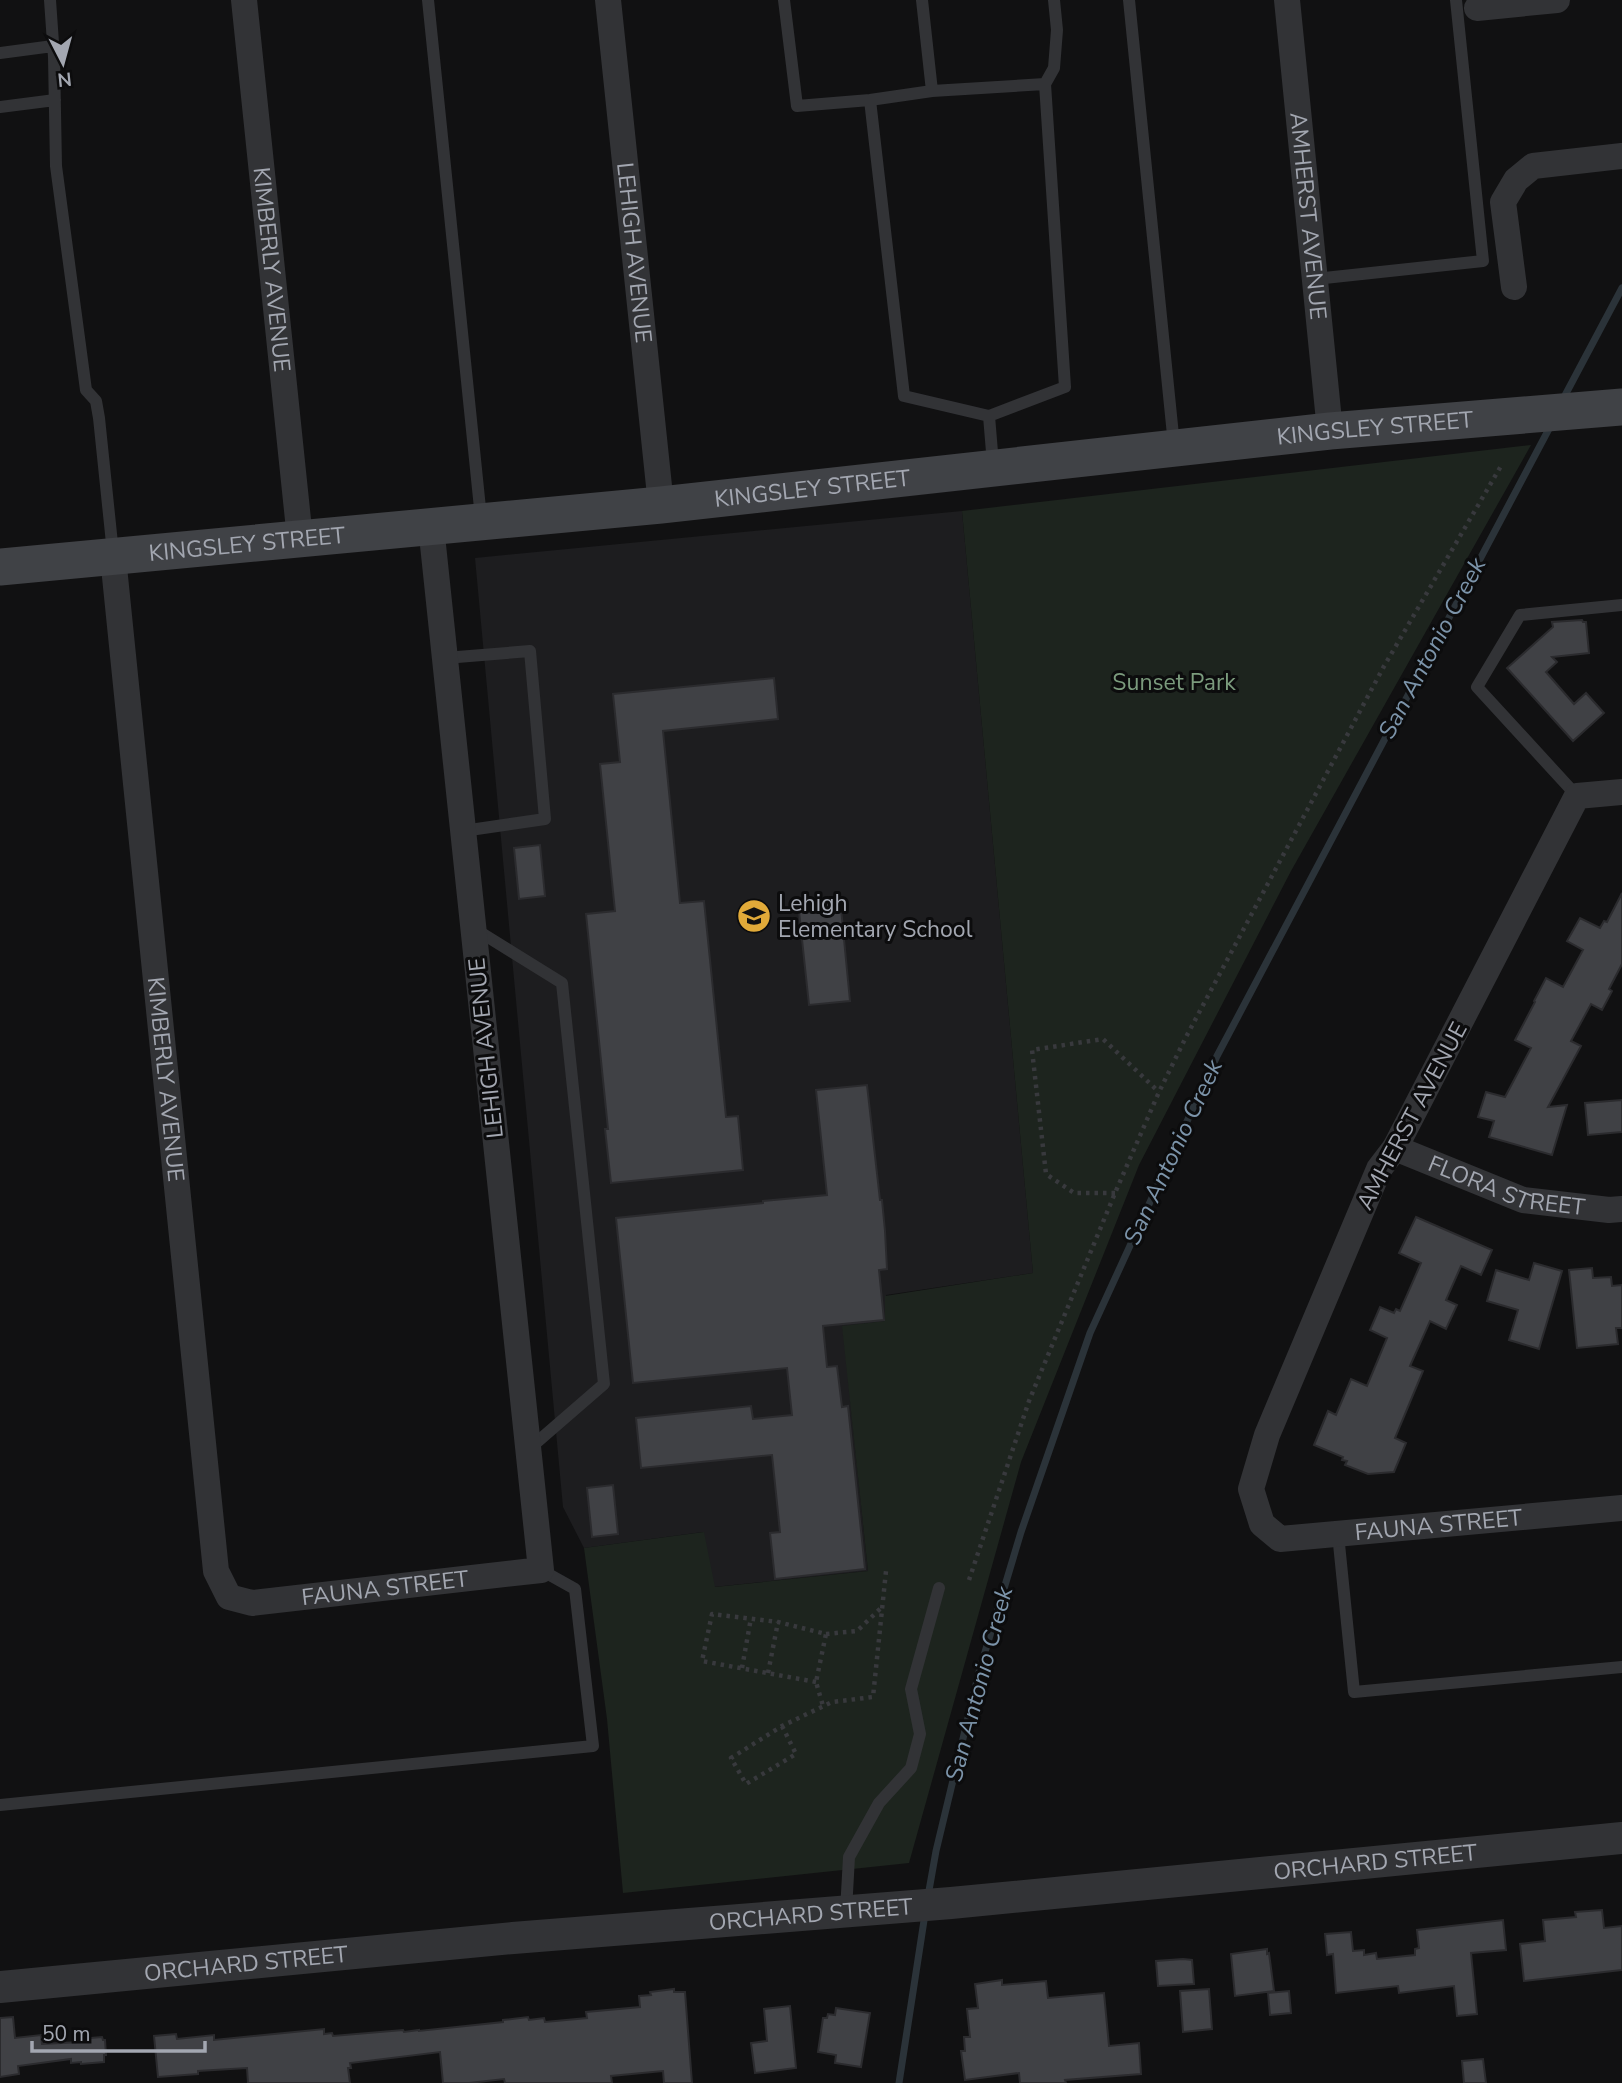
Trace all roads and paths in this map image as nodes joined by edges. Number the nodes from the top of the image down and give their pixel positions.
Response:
1 (50, 0) edge
2 (244, 0) edge
3 (428, 0) edge
4 (608, 0) edge
5 (784, 0) edge
6 (922, 0) edge
7 (1054, 0) edge
8 (1129, 0) edge
9 (1287, 0) edge
10 (1557, 0) edge
11 (1466, 4) edge
12 (53, 46) junction
13 (0, 53) edge
14 (1045, 84) junction
15 (932, 91) junction
16 (55, 100) junction
17 (870, 100) junction
18 (0, 107) edge
19 (1622, 156) edge
20 (1315, 279) junction
21 (1514, 287) dead end
22 (1622, 407) edge
23 (989, 416) junction
24 (1330, 430) junction
25 (1174, 448) junction
26 (1501, 466) dead end
27 (993, 468) junction
28 (661, 505) junction
29 (481, 522) junction
30 (431, 527) junction
31 (300, 539) junction
32 (113, 557) junction
33 (0, 567) edge
34 (1622, 605) edge
35 (445, 658) junction
36 (1622, 792) edge
37 (1577, 796) junction
38 (463, 831) junction
39 (474, 929) junction
40 (1159, 1092) junction
41 (1395, 1148) junction
42 (1115, 1193) junction
43 (1622, 1209) edge
44 (528, 1449) junction
45 (1622, 1508) edge
46 (1262, 1524) joint
47 (1338, 1534) junction
48 (541, 1570) junction
49 (886, 1570) dead end
50 (969, 1580) dead end
51 (939, 1588) dead end
52 (229, 1597) joint
53 (882, 1607) junction
54 (751, 1618) junction
55 (778, 1622) junction
56 (826, 1634) junction
57 (1622, 1667) edge
58 (742, 1668) junction
59 (768, 1673) junction
60 (816, 1682) junction
61 (823, 1706) junction
62 (782, 1726) junction
63 (0, 1805) edge
64 (1622, 1838) edge
65 (846, 1912) junction
66 (0, 1987) edge

1 - 12 lane
2 - 31 street, KIMBERLY AVENUE
3 - 29 lane
4 - 28 street, LEHIGH AVENUE
5 - 17 lane
6 - 15 lane
7 - 14 lane
8 - 25 lane
9 - 20 street, AMHERST AVENUE
10 - 11 street
11 - 20 lane
12 - 13 lane
12 - 16 lane
14 - 15 lane
14 - 23 lane
15 - 17 lane
16 - 18 lane
16 - 32 lane
17 - 23 lane
19 - 21 street
20 - 24 street, AMHERST AVENUE
22 - 24 main road, KINGSLEY STREET
23 - 27 lane
24 - 25 main road, KINGSLEY STREET
25 - 27 main road, KINGSLEY STREET
26 - 40 path
27 - 28 main road, KINGSLEY STREET
28 - 29 main road, KINGSLEY STREET
29 - 30 main road, KINGSLEY STREET
30 - 31 main road, KINGSLEY STREET
30 - 35 street, LEHIGH AVENUE
31 - 32 main road, KINGSLEY STREET
32 - 33 main road, KINGSLEY STREET
32 - 52 street, KIMBERLY AVENUE
34 - 37 lane
35 - 38 street, LEHIGH AVENUE
35 - 38 lane
36 - 37 street
37 - 41 street, AMHERST AVENUE
38 - 39 street, LEHIGH AVENUE
39 - 44 street, LEHIGH AVENUE
39 - 44 lane
40 - 42 path
40 - 42 path
41 - 43 street, FLORA STREET
41 - 46 street, AMHERST AVENUE
42 - 50 path
44 - 48 street, LEHIGH AVENUE
45 - 47 street, FAUNA STREET
46 - 47 street, FAUNA STREET
47 - 57 lane
48 - 52 street, FAUNA STREET
48 - 63 lane
49 - 53 path
51 - 65 lane
53 - 56 path
53 - 61 path
54 - 55 path
54 - 58 path
54 - 58 path
55 - 56 path
55 - 59 path
56 - 60 path
58 - 59 path
59 - 60 path
60 - 61 path
61 - 62 path
62 - 62 path
64 - 65 street, ORCHARD STREET
65 - 66 street, ORCHARD STREET

